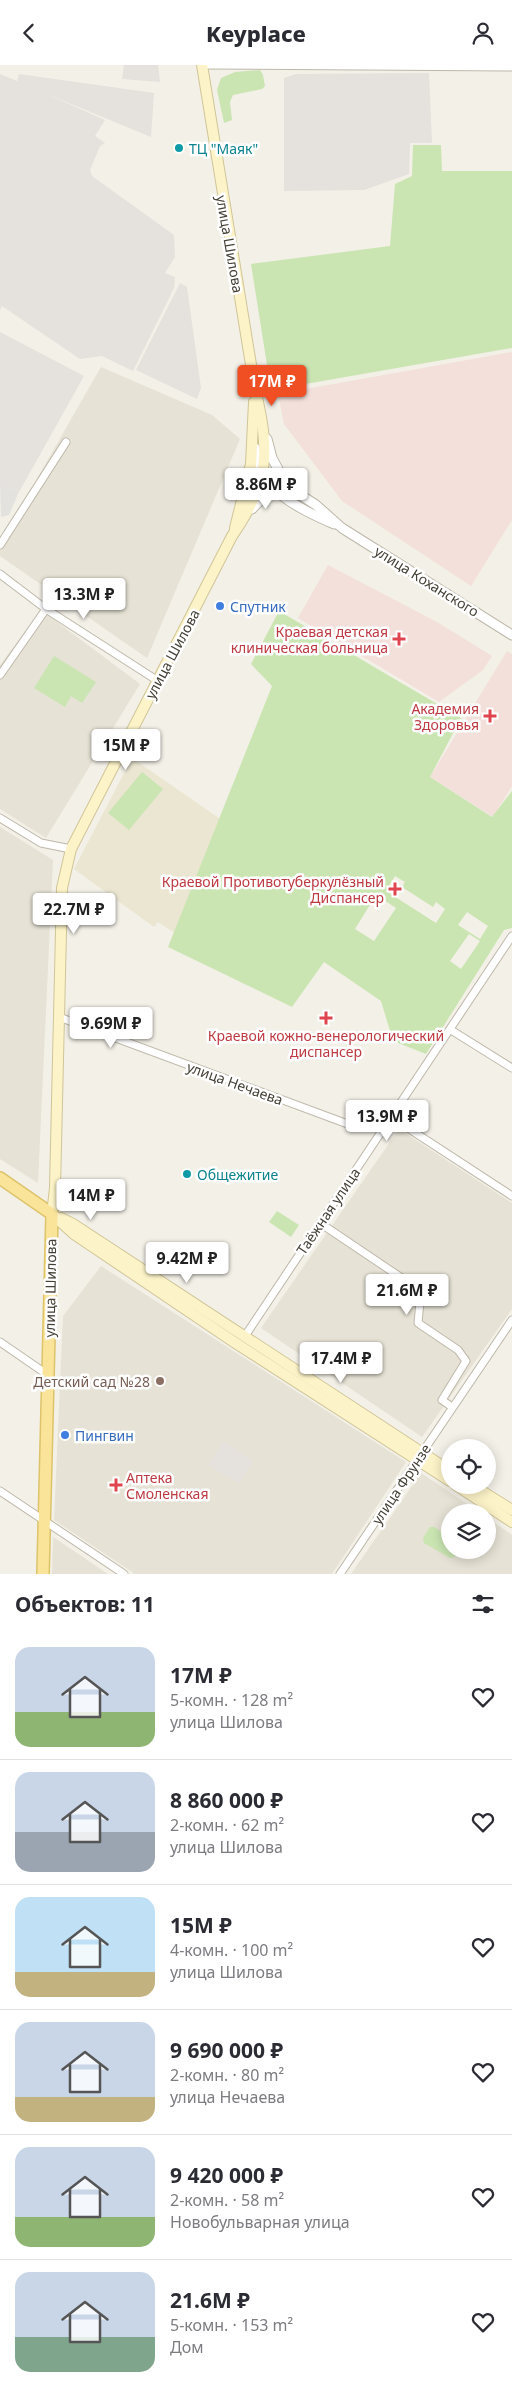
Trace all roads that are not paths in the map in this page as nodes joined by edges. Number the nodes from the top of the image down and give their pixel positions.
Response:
1 (202, 65) edge
2 (512, 67) edge
3 (255, 389) junction
4 (264, 430) junction
5 (253, 431) junction
6 (66, 442) dead end
7 (262, 476) junction
8 (248, 482) junction
9 (290, 488) junction
10 (281, 495) junction
11 (247, 515) junction
12 (342, 528) junction
13 (232, 536) junction
14 (0, 545) edge
15 (0, 574) edge
16 (46, 609) junction
17 (512, 635) edge
18 (0, 675) edge
19 (158, 681) junction
20 (0, 818) edge
21 (71, 849) junction
22 (512, 936) edge
23 (59, 1017) junction
24 (452, 1030) junction
25 (512, 1068) edge
26 (391, 1117) junction
27 (384, 1127) junction
28 (0, 1178) edge
29 (512, 1196) edge
30 (52, 1214) junction
31 (320, 1223) junction
32 (512, 1320) edge
33 (245, 1336) junction
34 (0, 1342) edge
35 (48, 1375) junction
36 (452, 1407) junction
37 (419, 1457) junction
38 (441, 1467) edge
39 (441, 1474) edge
40 (0, 1491) edge
41 (470, 1494) edge
42 (486, 1494) edge
43 (512, 1511) edge
44 (45, 1521) junction
45 (512, 1522) edge
46 (43, 1574) edge
47 (124, 1574) edge
48 (340, 1574) edge

1 - 2 street
1 - 3 main road, улица Шилова
3 - 4 main road, улица Шилова
3 - 5 main road
4 - 7 main road, улица Шилова
4 - 9 street
5 - 7 street
5 - 8 main road
6 - 14 street
7 - 8 street
7 - 9 street
7 - 10 street
7 - 11 main road, улица Шилова
8 - 13 main road
9 - 12 street
10 - 11 street
10 - 12 street
11 - 13 main road, улица Шилова
12 - 17 street, улица Коханского
13 - 19 main road, улица Шилова
15 - 16 street
16 - 18 street
16 - 19 street
19 - 21 main road, улица Шилова
20 - 21 street
21 - 23 main road, улица Шилова
22 - 24 street, Таёжная улица
23 - 27 street, улица Нечаева
23 - 30 main road, улица Шилова
24 - 25 street
24 - 26 street, Таёжная улица
26 - 27 street, Таёжная улица
26 - 29 street
27 - 31 street, Таёжная улица
28 - 30 main road
30 - 33 main road
30 - 35 main road, улица Шилова
30 - 37 main road
31 - 33 street, Таёжная улица
31 - 36 street
32 - 36 street, улица Фрунзе
33 - 37 main road
34 - 35 street
35 - 44 main road, улица Шилова
36 - 37 street, улица Фрунзе
37 - 38 main road
37 - 39 main road
37 - 48 street, улица Фрунзе
40 - 44 street
41 - 45 main road
42 - 43 main road
44 - 46 main road, улица Шилова
44 - 47 street

